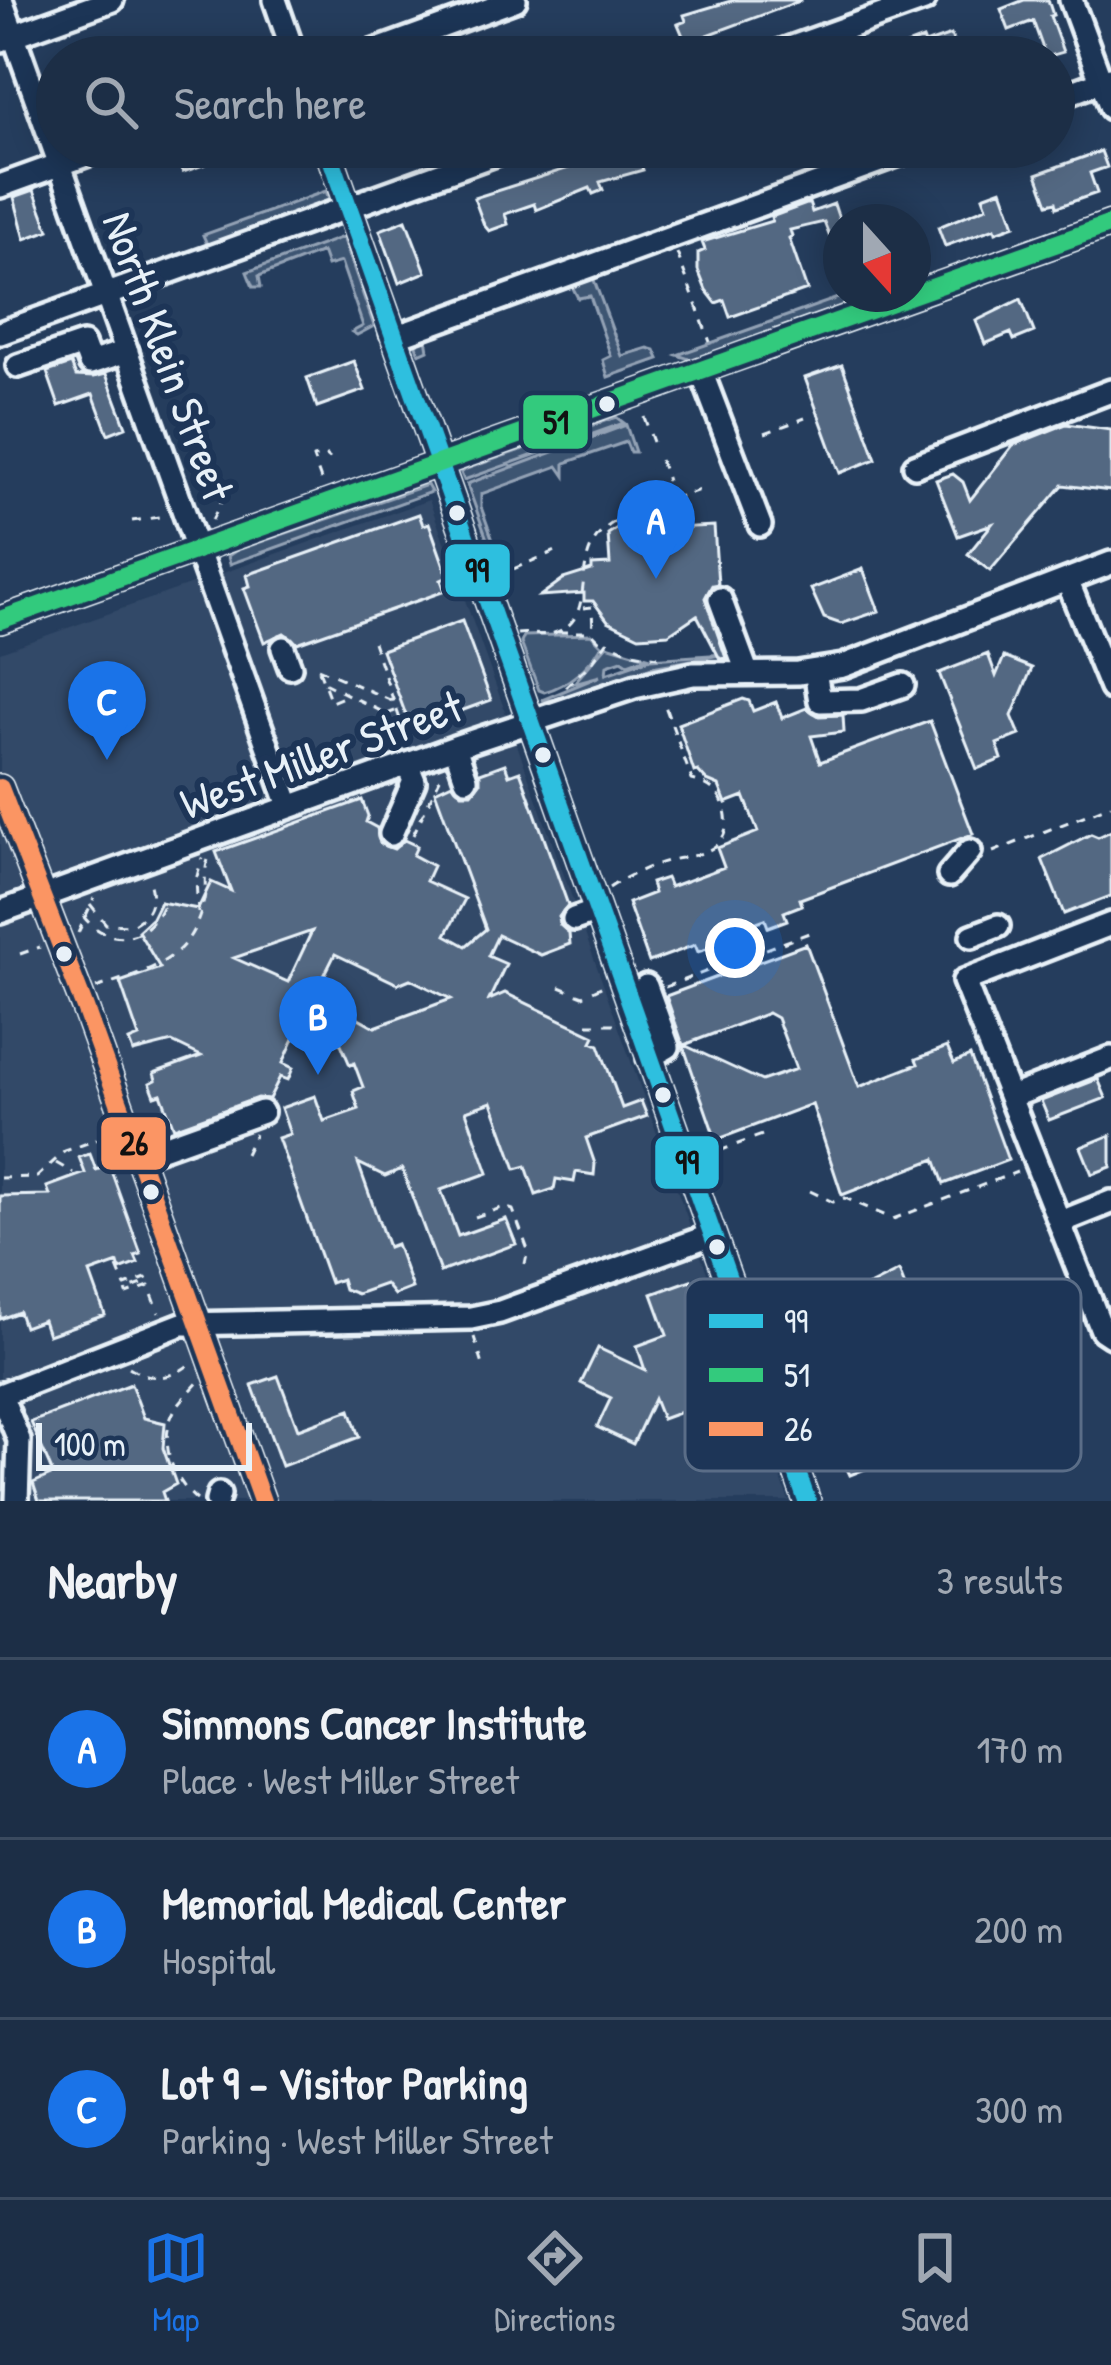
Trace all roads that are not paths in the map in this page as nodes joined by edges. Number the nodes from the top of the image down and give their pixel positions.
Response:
1 (1, 0) edge
2 (112, 0) edge
3 (275, 0) edge
4 (515, 0) edge
5 (924, 0) edge
6 (1071, 0) edge
7 (288, 36) edge
8 (416, 36) edge
9 (824, 36) edge
10 (7, 38) edge
11 (1106, 80) edge
12 (1075, 91) edge
13 (1111, 108) edge
14 (36, 109) edge
15 (51, 168) edge
16 (60, 168) edge
17 (335, 168) edge
18 (457, 168) edge
19 (862, 168) edge
20 (0, 186) edge
21 (349, 207) junction
22 (1111, 224) edge
23 (106, 295) junction
24 (392, 332) junction
25 (0, 333) edge
26 (127, 351) junction
27 (18, 366) dead end
28 (701, 370) junction
29 (1111, 391) edge
30 (440, 464) junction
31 (915, 466) dead end
32 (760, 525) dead end
33 (197, 549) junction
34 (1111, 563) edge
35 (1067, 580) junction
36 (720, 598) dead end
37 (0, 620) edge
38 (747, 671) junction
39 (815, 671) junction
40 (903, 685) dead end
41 (1111, 688) edge
42 (530, 722) junction
43 (455, 747) junction
44 (407, 753) junction
45 (466, 778) dead end
46 (0, 788) edge
47 (289, 806) junction
48 (402, 835) road end
49 (982, 852) road end
50 (949, 874) dead end
51 (40, 895) junction
52 (602, 902) junction
53 (0, 912) edge
54 (574, 919) dead end
55 (1111, 924) edge
56 (652, 988) road end
57 (649, 1058) junction
58 (1111, 1058) edge
59 (1011, 1097) junction
60 (259, 1122) road end
61 (139, 1156) junction
62 (1111, 1202) edge
63 (1061, 1222) junction
64 (711, 1234) junction
65 (727, 1279) edge
66 (199, 1324) junction
67 (1111, 1336) edge
68 (1, 1395) edge
69 (796, 1471) edge
70 (17, 1501) edge
71 (262, 1501) edge
72 (807, 1501) edge

1 - 10 street, North Klein Street
2 - 10 street
3 - 7 street
4 - 8 street
5 - 9 street
6 - 11 street
10 - 14 street, North Klein Street
11 - 12 street
11 - 13 street
15 - 20 street
16 - 23 street, North Klein Street
17 - 21 street
18 - 21 street
19 - 24 street
21 - 23 street
21 - 24 street
22 - 28 street
23 - 25 street
23 - 26 street, North Klein Street
24 - 30 street
26 - 27 street
26 - 33 street, North Klein Street
28 - 30 street
28 - 32 street
29 - 31 street
30 - 33 street
30 - 42 street
33 - 37 street
33 - 47 street, North Klein Street
34 - 35 street, West Miller Street
35 - 39 street, West Miller Street
35 - 41 street
36 - 38 street
38 - 39 street, West Miller Street
38 - 42 street, West Miller Street
39 - 40 street
42 - 43 street, West Miller Street
42 - 52 street
43 - 44 street, West Miller Street
43 - 45 street
44 - 47 street, West Miller Street
44 - 48 street
46 - 51 street
47 - 51 street, West Miller Street
49 - 50 street
51 - 53 street, West Miller Street
51 - 61 street
52 - 54 street
52 - 57 street
55 - 59 street
56 - 57 street
57 - 64 street
58 - 59 street
59 - 63 street
60 - 61 street
61 - 66 street
62 - 63 street
63 - 67 street
64 - 65 street
64 - 66 street
66 - 68 street
66 - 71 street
68 - 70 street
69 - 72 street

